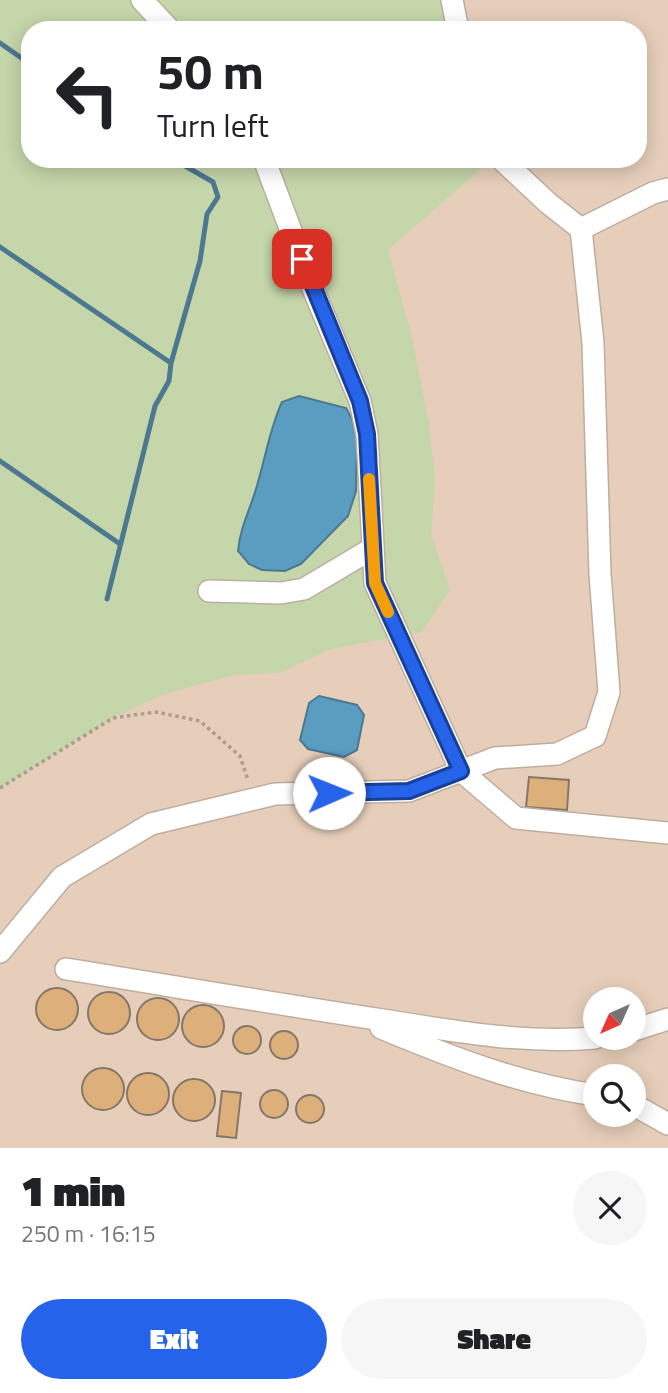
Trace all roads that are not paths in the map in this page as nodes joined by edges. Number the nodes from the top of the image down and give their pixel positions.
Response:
1 (142, 0) edge
2 (452, 0) edge
3 (162, 21) edge
4 (456, 21) edge
5 (267, 168) edge
6 (511, 168) edge
7 (668, 189) edge
8 (581, 229) junction
9 (373, 548) junction
10 (209, 590) dead end
11 (461, 771) junction
12 (668, 833) edge
13 (0, 952) edge
14 (66, 969) dead end
15 (351, 1016) junction
16 (668, 1019) edge
17 (646, 1026) edge
18 (583, 1039) edge
19 (583, 1093) edge
20 (646, 1112) edge
21 (668, 1124) edge

1 - 3 lane
2 - 4 lane
5 - 9 lane
6 - 8 lane
7 - 8 lane
8 - 11 lane
9 - 10 lane
9 - 11 lane
11 - 12 lane
11 - 13 lane
14 - 15 lane
15 - 18 lane
15 - 19 lane
16 - 17 lane
20 - 21 lane

